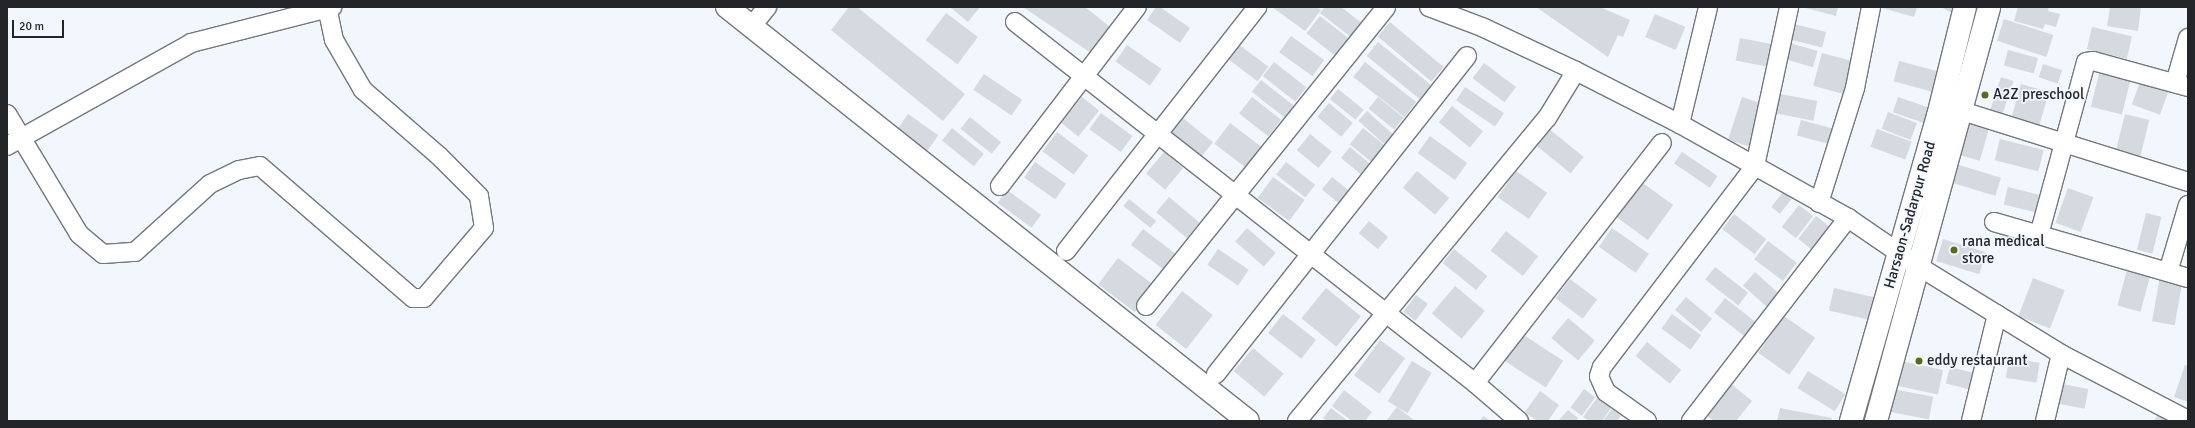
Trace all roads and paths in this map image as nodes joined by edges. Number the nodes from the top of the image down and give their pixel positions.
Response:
1 (727, 7) edge
2 (767, 7) edge
3 (1137, 7) edge
4 (1257, 7) edge
5 (1386, 7) edge
6 (1430, 7) edge
7 (1708, 7) edge
8 (1789, 7) edge
9 (1871, 7) edge
10 (1965, 7) edge
11 (1989, 7) edge
12 (329, 8) edge
13 (1015, 22) dead end
14 (751, 27) junction
15 (2188, 38) edge
16 (1467, 56) dead end
17 (1576, 71) junction
18 (1083, 75) junction
19 (2182, 85) edge
20 (1962, 111) junction
21 (7, 114) edge
22 (1680, 124) junction
23 (1158, 134) junction
24 (14, 142) edge
25 (1662, 143) dead end
26 (2063, 143) junction
27 (1754, 166) junction
28 (2188, 182) edge
29 (1000, 186) dead end
30 (1235, 195) junction
31 (1819, 203) junction
32 (2188, 205) edge
33 (1848, 218) junction
34 (1994, 222) dead end
35 (2039, 235) junction
36 (1066, 251) dead end
37 (1899, 252) junction
38 (1310, 254) junction
39 (1918, 266) junction
40 (2168, 272) junction
41 (2188, 278) edge
42 (1146, 306) dead end
43 (1385, 313) junction
44 (1997, 314) junction
45 (2061, 354) junction
46 (1216, 374) dead end
47 (1475, 383) junction
48 (2188, 420) edge
49 (1248, 421) edge
50 (1297, 421) edge
51 (1519, 421) edge
52 (1647, 421) edge
53 (1691, 421) edge
54 (1851, 421) edge
55 (1876, 421) edge
56 (1971, 421) edge
57 (2045, 421) edge

1 - 14 street
2 - 14 street
3 - 18 street
4 - 23 street
5 - 30 street
6 - 17 street
7 - 22 street
8 - 27 street
9 - 31 street
10 - 37 street, Harsaon-Sadarpur Road
11 - 20 street, Harsaon-Sadarpur Road
12 - 24 street
12 - 24 street
13 - 18 street
14 - 49 street
15 - 19 street
16 - 38 street
17 - 22 street
17 - 43 street
18 - 23 street
18 - 29 street
19 - 26 street
20 - 26 street
20 - 39 street, Harsaon-Sadarpur Road
21 - 24 street
22 - 27 street
23 - 30 street
23 - 36 street
25 - 47 street
26 - 28 street
26 - 35 street
27 - 31 street
27 - 52 street
30 - 38 street
30 - 42 street
31 - 33 street
32 - 40 street
33 - 37 street
33 - 53 street
34 - 35 street
35 - 40 street
37 - 39 street
37 - 54 street, Harsaon-Sadarpur Road
38 - 43 street
38 - 46 street
39 - 44 street
39 - 55 street, Harsaon-Sadarpur Road
40 - 41 street
43 - 47 street
43 - 50 street
44 - 45 street
44 - 56 street
45 - 48 street
45 - 57 street
47 - 51 street

